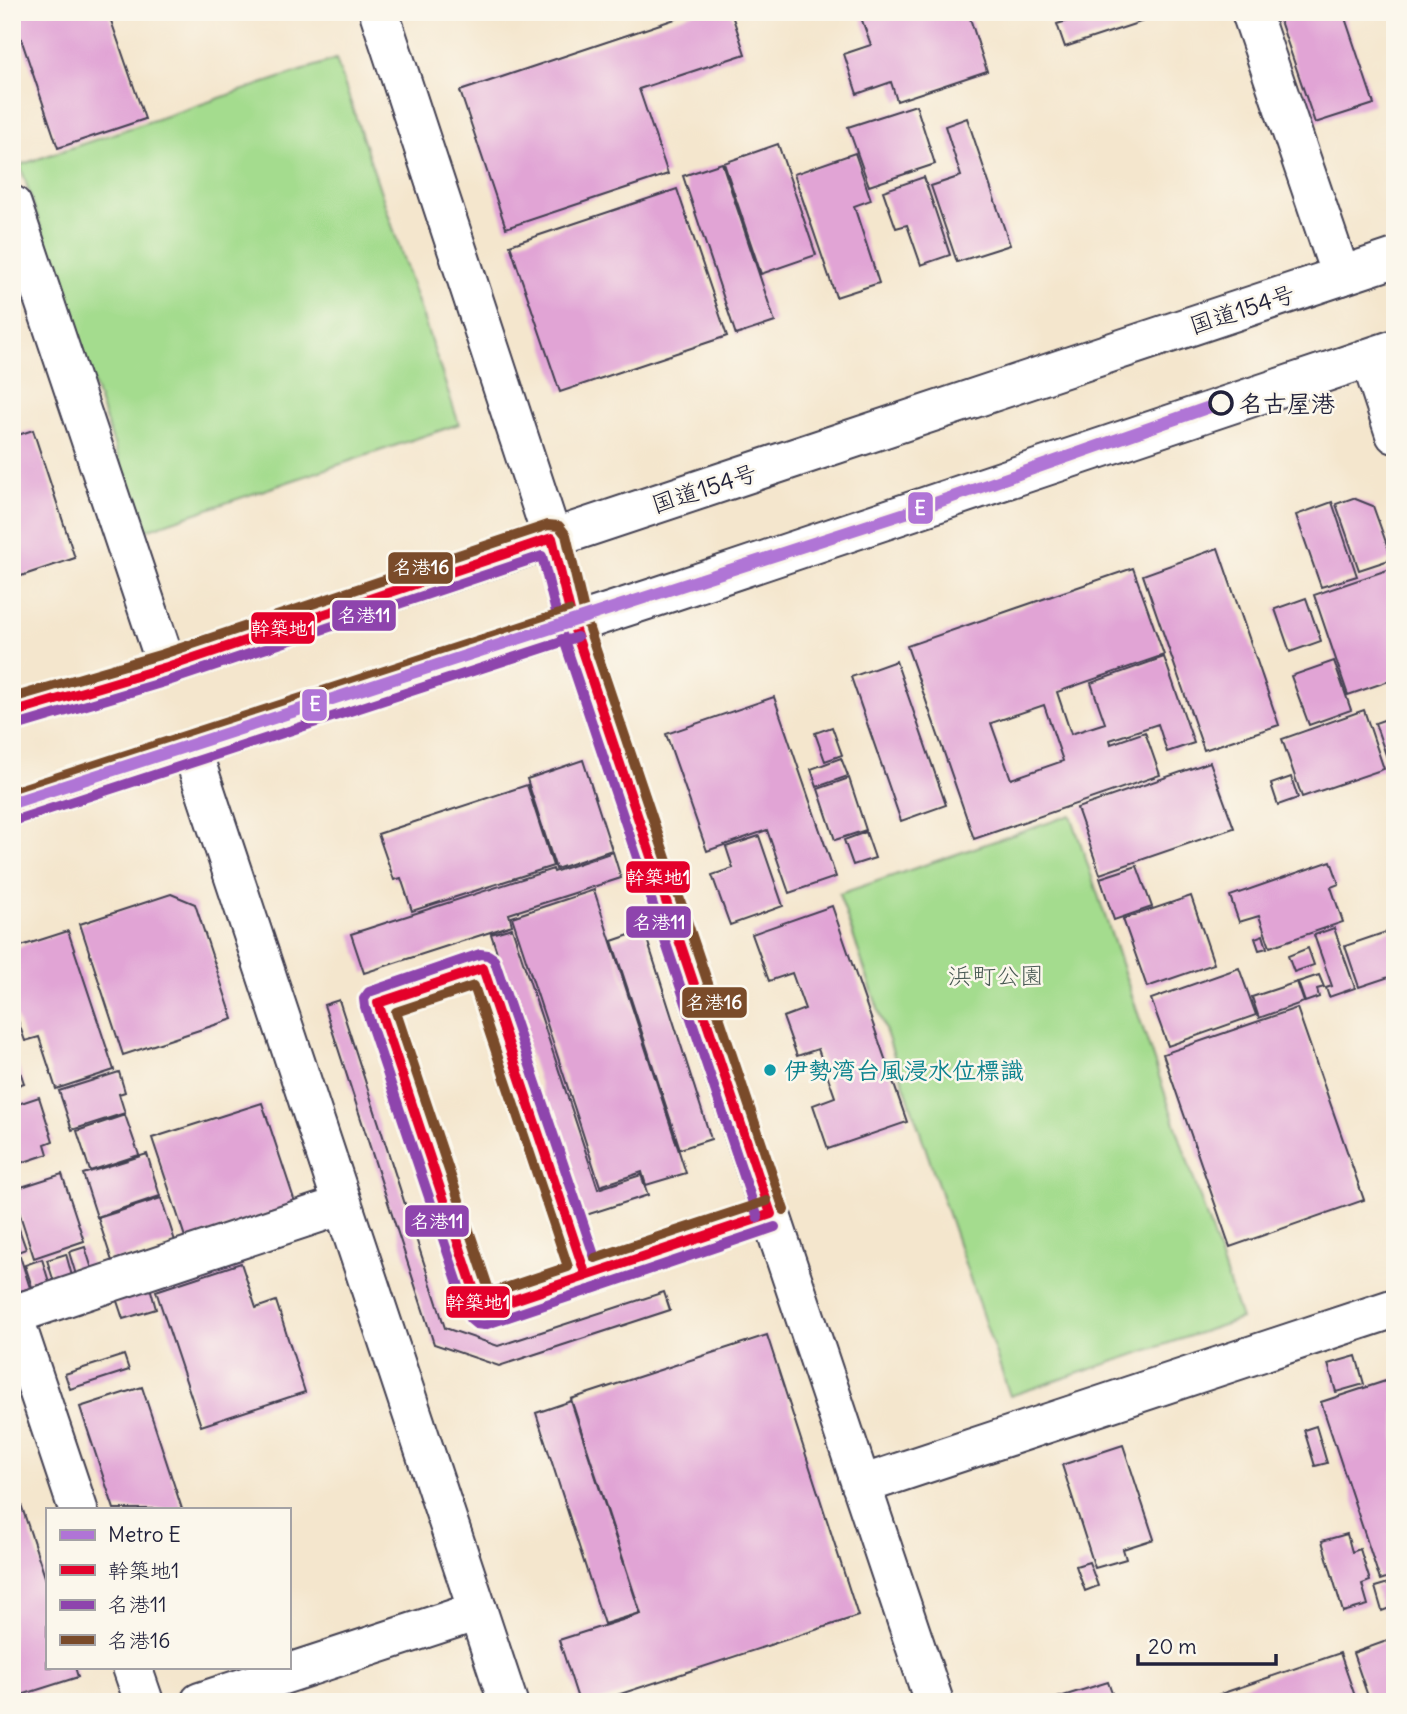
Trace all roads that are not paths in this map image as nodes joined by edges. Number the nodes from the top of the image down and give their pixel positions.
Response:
1 (379, 12) edge
2 (1251, 12) edge
3 (12, 205) edge
4 (1395, 258) edge
5 (1341, 276) junction
6 (1382, 354) edge
7 (1395, 434) edge
8 (552, 538) junction
9 (573, 624) junction
10 (167, 667) junction
11 (12, 713) edge
12 (191, 748) junction
13 (12, 807) edge
14 (343, 1205) junction
15 (771, 1214) junction
16 (586, 1276) junction
17 (1395, 1308) edge
18 (13, 1315) edge
19 (862, 1485) junction
20 (78, 1508) edge
21 (478, 1611) junction
22 (132, 1668) edge
23 (144, 1702) edge
24 (200, 1702) edge
25 (508, 1702) edge
26 (934, 1702) edge

1 - 8 main road
2 - 5 main road
3 - 10 main road
4 - 5 main road, 国道154号
5 - 8 main road, 国道154号
6 - 7 main road
6 - 9 main road
8 - 9 main road
8 - 10 main road, 国道154号
9 - 12 main road
9 - 15 main road
10 - 11 main road, 国道154号
12 - 13 main road
12 - 14 main road
14 - 18 main road
14 - 21 main road
15 - 16 lane
15 - 19 main road
16 - 16 lane
17 - 19 main road
18 - 20 main road
19 - 26 main road
21 - 24 main road
21 - 25 main road
22 - 23 main road

